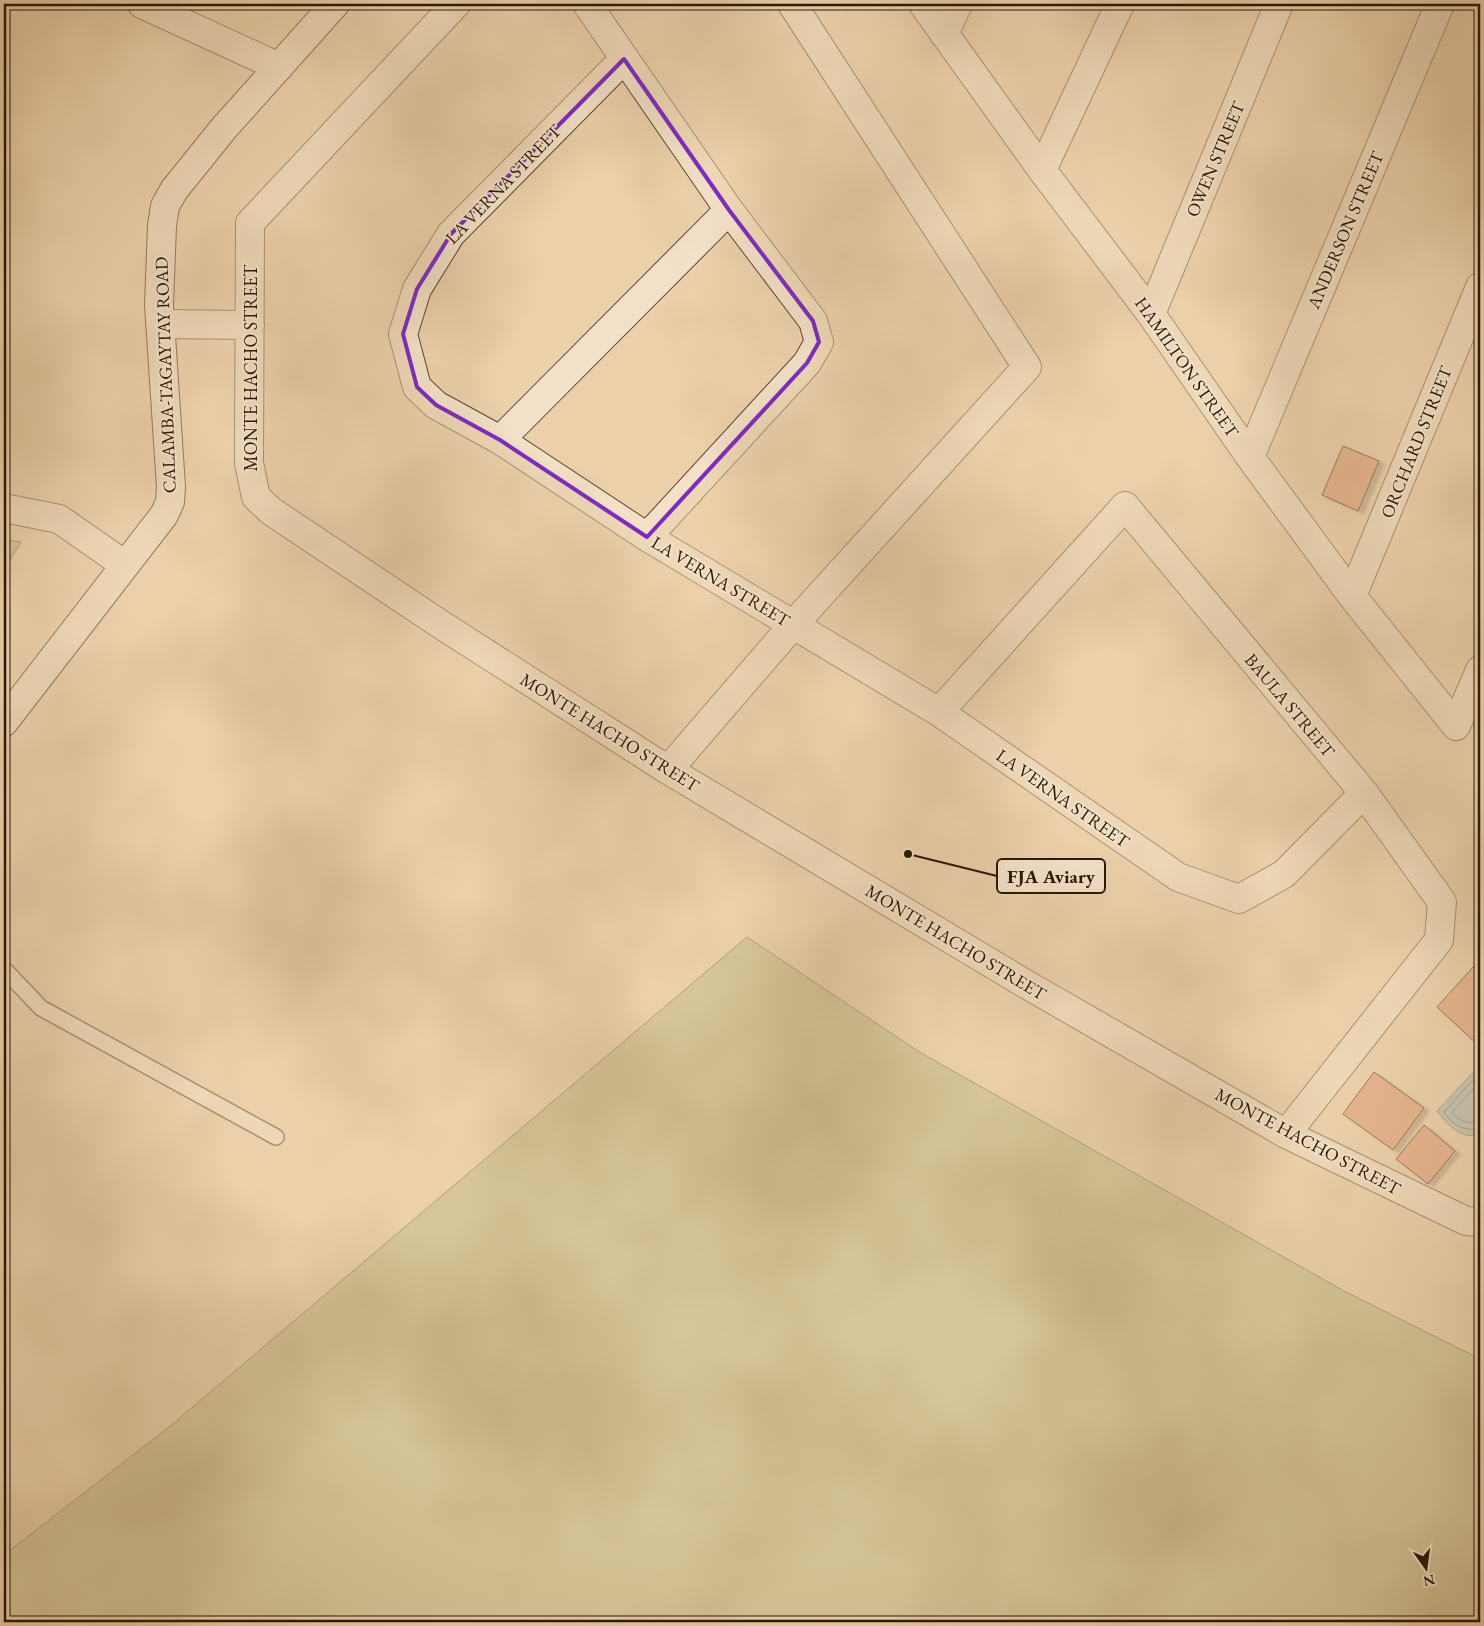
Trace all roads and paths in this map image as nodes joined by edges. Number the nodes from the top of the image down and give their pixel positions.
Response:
1 (142, 4) edge
2 (335, 4) edge
3 (456, 4) edge
4 (587, 4) edge
5 (792, 4) edge
6 (923, 4) edge
7 (958, 4) edge
8 (1120, 4) edge
9 (1279, 4) edge
10 (1440, 4) edge
11 (944, 34) junction
12 (624, 59) junction
13 (279, 67) junction
14 (1042, 170) junction
15 (729, 210) junction
16 (1480, 288) edge
17 (1150, 314) junction
18 (160, 324) junction
19 (250, 325) junction
20 (500, 440) junction
21 (1250, 457) junction
22 (4, 508) edge
23 (647, 537) junction
24 (125, 565) junction
25 (1352, 596) junction
26 (793, 625) junction
27 (1480, 670) edge
28 (939, 712) junction
29 (4, 722) edge
30 (668, 770) junction
31 (1364, 793) junction
32 (4, 969) edge
33 (1286, 1134) junction
34 (276, 1137) dead end
35 (1480, 1222) edge

1 - 13 street
2 - 13 street, CALAMBA-TAGAYTAY ROAD
3 - 19 street, MONTE HACHO STREET
4 - 12 street
5 - 26 street
6 - 11 street, HAMILTON STREET
7 - 11 street
8 - 14 street
9 - 17 street, OWEN STREET
10 - 21 street, ANDERSON STREET
11 - 14 street, HAMILTON STREET
12 - 15 street
12 - 20 street, LA VERNA STREET
13 - 18 street, CALAMBA-TAGAYTAY ROAD
14 - 17 street, HAMILTON STREET
15 - 20 street
15 - 23 street
16 - 25 street, ORCHARD STREET
17 - 21 street, HAMILTON STREET
18 - 19 street
18 - 24 street, CALAMBA-TAGAYTAY ROAD
19 - 30 street, MONTE HACHO STREET
20 - 23 street, LA VERNA STREET
21 - 25 street, HAMILTON STREET
22 - 24 street
23 - 26 street, LA VERNA STREET
24 - 29 street, CALAMBA-TAGAYTAY ROAD
25 - 27 street, HAMILTON STREET
26 - 28 street, LA VERNA STREET
26 - 30 street
28 - 31 street, LA VERNA STREET
28 - 31 street, BAULA STREET
30 - 33 street, MONTE HACHO STREET
31 - 33 street, BAULA STREET
32 - 34 lane
33 - 35 street, MONTE HACHO STREET

